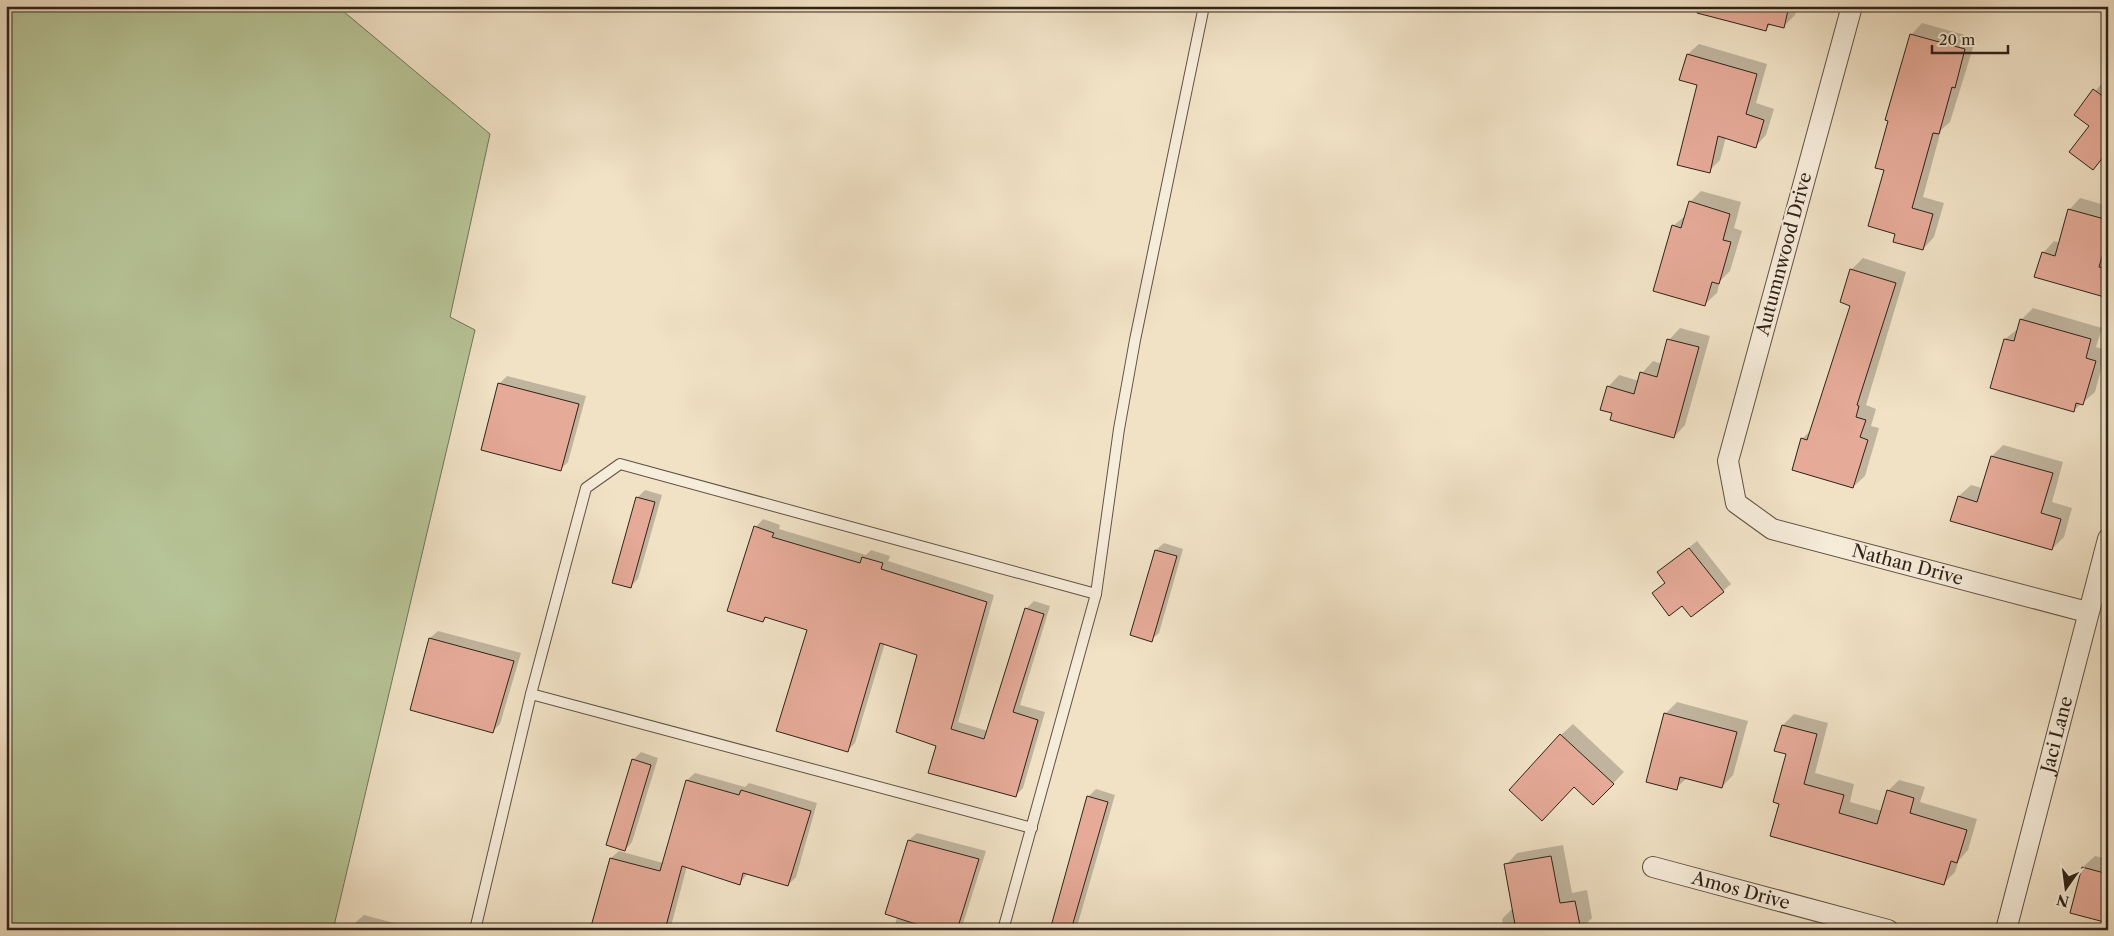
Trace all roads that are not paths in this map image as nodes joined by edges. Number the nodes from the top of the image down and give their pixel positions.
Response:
1 (1204, 6) edge
2 (1852, 6) edge
3 (1736, 504) joint
4 (2108, 539) edge
5 (1096, 594) junction
6 (2087, 612) junction
7 (531, 694) junction
8 (1032, 828) junction
9 (1653, 867) dead end
10 (475, 930) edge
11 (1003, 930) edge
12 (1888, 930) edge
13 (2006, 930) edge

1 - 5 lane
2 - 3 street, Autumnwood Drive
3 - 6 street, Nathan Drive
4 - 6 street, Jaci Lane
5 - 7 lane
5 - 8 lane
6 - 13 street, Jaci Lane
7 - 8 lane
7 - 10 lane
8 - 11 lane
9 - 12 street, Amos Drive

